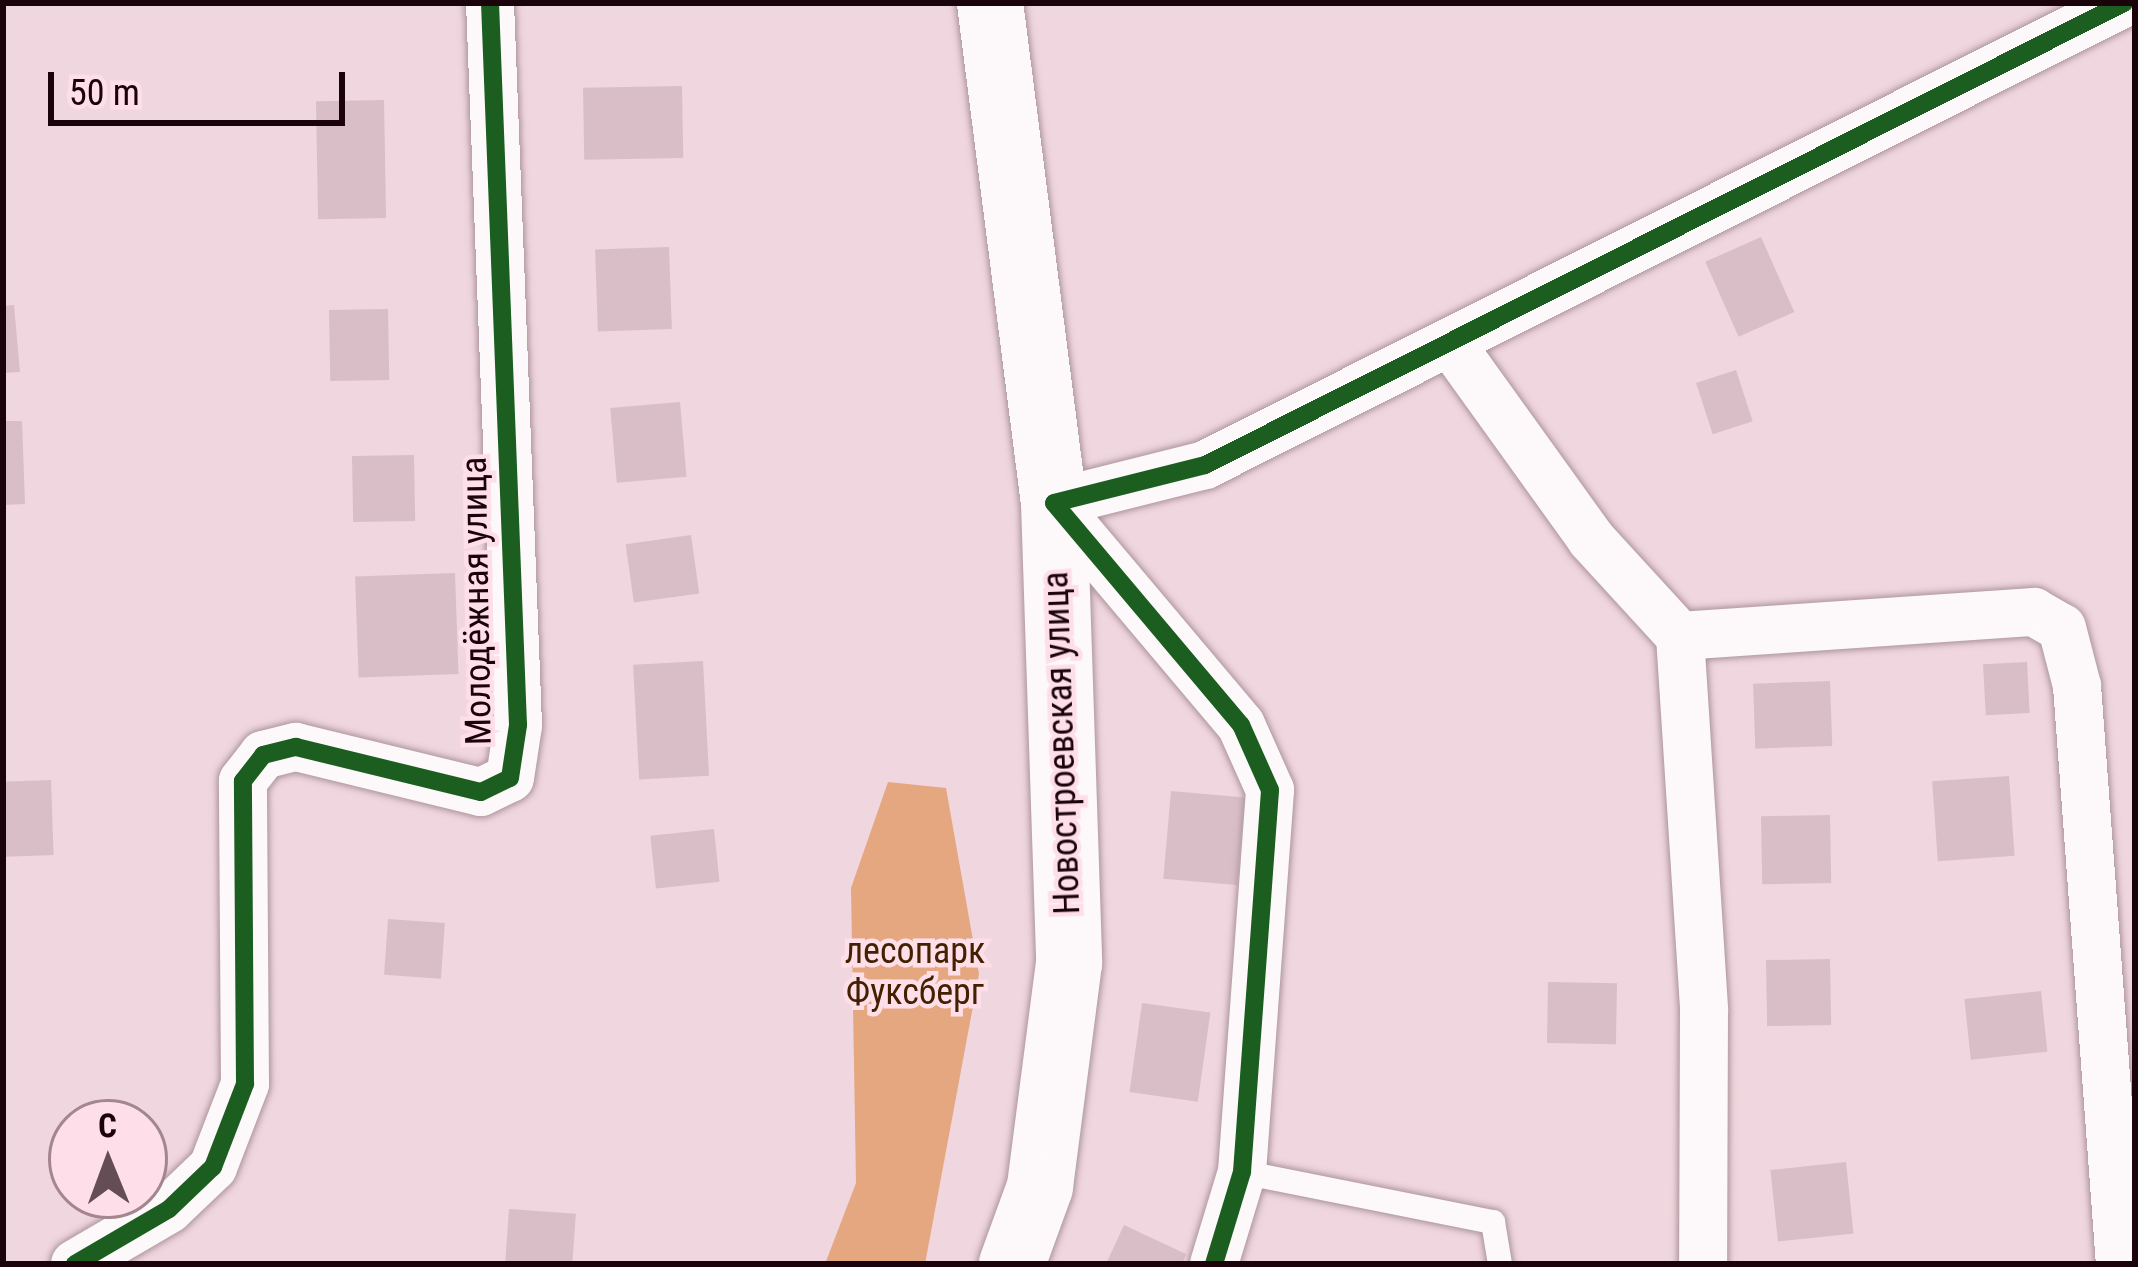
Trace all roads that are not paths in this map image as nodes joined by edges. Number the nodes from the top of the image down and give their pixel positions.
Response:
1 (490, 3) edge
2 (990, 3) edge
3 (2124, 3) edge
4 (1454, 348) junction
5 (1054, 503) junction
6 (1680, 637) junction
7 (1242, 1172) junction
8 (75, 1264) edge
9 (1012, 1264) edge
10 (1214, 1264) edge
11 (1500, 1264) edge
12 (1703, 1264) edge
13 (2120, 1264) edge

1 - 8 street, Молодёжная улица
2 - 5 main road, Новостроевская улица
3 - 4 street
4 - 5 street
4 - 6 street
5 - 7 street
5 - 9 main road, Новостроевская улица
6 - 12 street
6 - 13 street
7 - 10 street
7 - 11 lane

